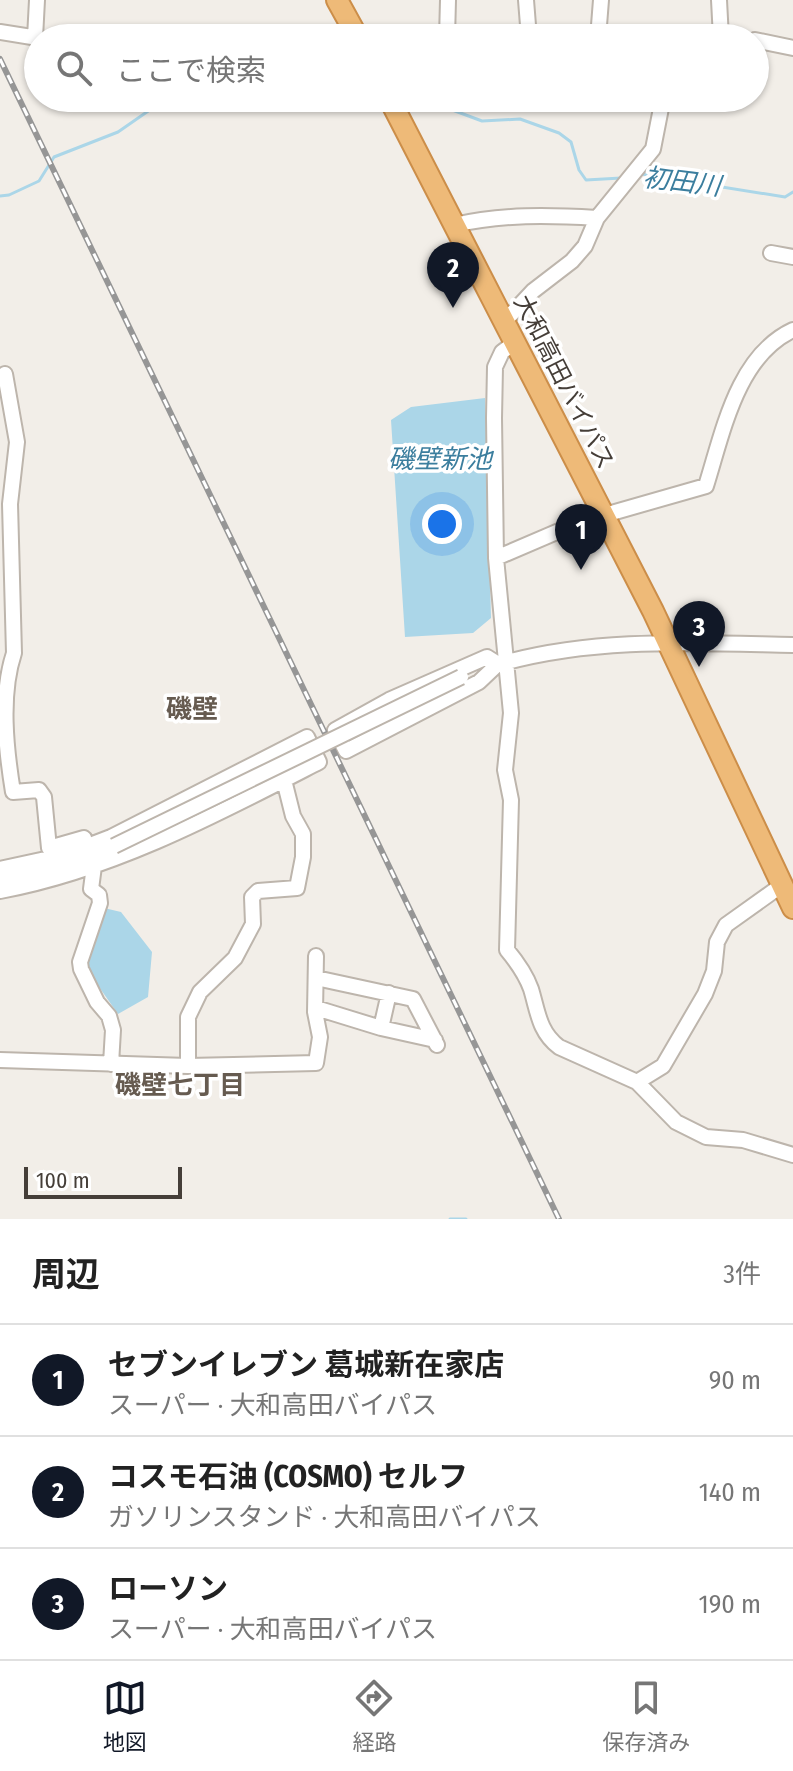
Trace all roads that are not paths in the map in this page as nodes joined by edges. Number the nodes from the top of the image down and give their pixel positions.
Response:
1 (37, 0) edge
2 (337, 0) edge
3 (448, 0) edge
4 (526, 0) edge
5 (601, 0) edge
6 (719, 0) edge
7 (37, 24) edge
8 (350, 24) edge
9 (447, 24) edge
10 (528, 24) edge
11 (599, 24) edge
12 (720, 24) edge
13 (0, 32) edge
14 (24, 36) edge
15 (769, 43) edge
16 (793, 48) edge
17 (396, 112) edge
18 (660, 112) edge
19 (597, 218) junction
20 (454, 225) junction
21 (771, 253) dead end
22 (793, 257) edge
23 (504, 322) junction
24 (793, 330) edge
25 (514, 343) junction
26 (5, 374) dead end
27 (603, 516) junction
28 (496, 558) junction
29 (667, 643) junction
30 (793, 645) edge
31 (502, 663) junction
32 (284, 780) junction
33 (93, 844) junction
34 (94, 866) junction
35 (0, 869) edge
36 (0, 881) edge
37 (785, 881) edge
38 (0, 891) edge
39 (793, 908) edge
40 (316, 956) dead end
41 (316, 978) junction
42 (389, 993) junction
43 (316, 1008) junction
44 (381, 1028) junction
45 (0, 1060) edge
46 (111, 1064) junction
47 (188, 1066) junction
48 (637, 1082) junction
49 (793, 1155) edge

1 - 7 street
2 - 8 highway
3 - 9 street
4 - 10 street
5 - 11 street
6 - 12 street
13 - 14 street
15 - 16 street
17 - 20 highway, 大和高田バイパス
18 - 19 street
19 - 20 street
19 - 23 street
20 - 23 highway, 大和高田バイパス
21 - 22 street
23 - 25 highway, 大和高田バイパス
24 - 27 street
25 - 27 highway, 大和高田バイパス
25 - 28 street
26 - 33 street
27 - 28 street
27 - 29 highway, 大和高田バイパス
28 - 31 street
29 - 30 street
29 - 31 street
29 - 37 highway, 大和高田バイパス
31 - 31 street
31 - 36 street, bridge
31 - 48 street
32 - 33 street
32 - 34 street
32 - 47 street
33 - 35 street
34 - 38 street
34 - 46 street
37 - 39 highway, 大和高田バイパス
37 - 48 street
40 - 41 street
41 - 42 street
41 - 43 street
42 - 44 street
42 - 44 street
43 - 44 street
43 - 47 street
45 - 46 street
46 - 47 street
48 - 49 street

